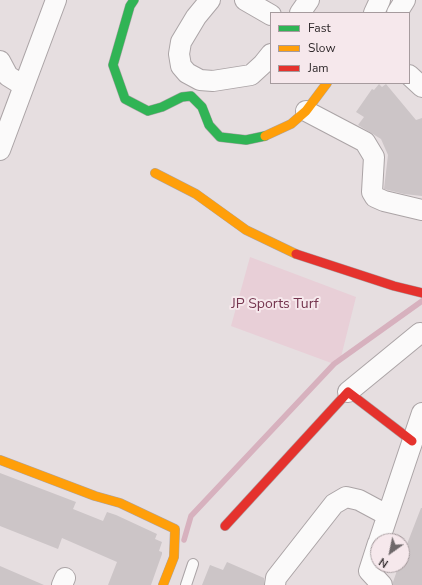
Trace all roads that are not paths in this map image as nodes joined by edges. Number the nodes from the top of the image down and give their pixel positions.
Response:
1 (56, 0) edge
2 (134, 0) edge
3 (210, 0) edge
4 (245, 0) edge
5 (309, 0) edge
6 (380, 0) edge
7 (405, 0) edge
8 (301, 12) edge
9 (374, 12) edge
10 (398, 12) edge
11 (270, 14) edge
12 (270, 55) edge
13 (410, 60) edge
14 (0, 61) edge
15 (422, 68) edge
16 (410, 76) edge
17 (326, 84) edge
18 (24, 86) junction
19 (422, 87) edge
20 (195, 88) junction
21 (306, 111) junction
22 (0, 150) edge
23 (155, 173) dead end
24 (422, 210) edge
25 (422, 293) edge
26 (420, 333) dead end
27 (348, 392) junction
28 (422, 413) edge
29 (412, 441) junction
30 (0, 460) edge
31 (388, 515) junction
32 (225, 526) dead end
33 (381, 533) edge
34 (193, 564) dead end
35 (372, 573) edge
36 (163, 585) edge
37 (186, 585) edge
38 (275, 585) edge
39 (382, 585) edge

1 - 18 street
2 - 20 street
3 - 20 street
4 - 11 street
5 - 8 street
6 - 9 street
7 - 10 street
12 - 20 street
13 - 15 street
14 - 18 street
16 - 19 street
17 - 21 street
18 - 22 street
20 - 21 street
21 - 24 street
23 - 25 street
26 - 27 street
27 - 29 street
27 - 32 street
28 - 29 street
29 - 31 street
30 - 36 street
31 - 33 street
31 - 38 street
34 - 37 lane
35 - 39 street

